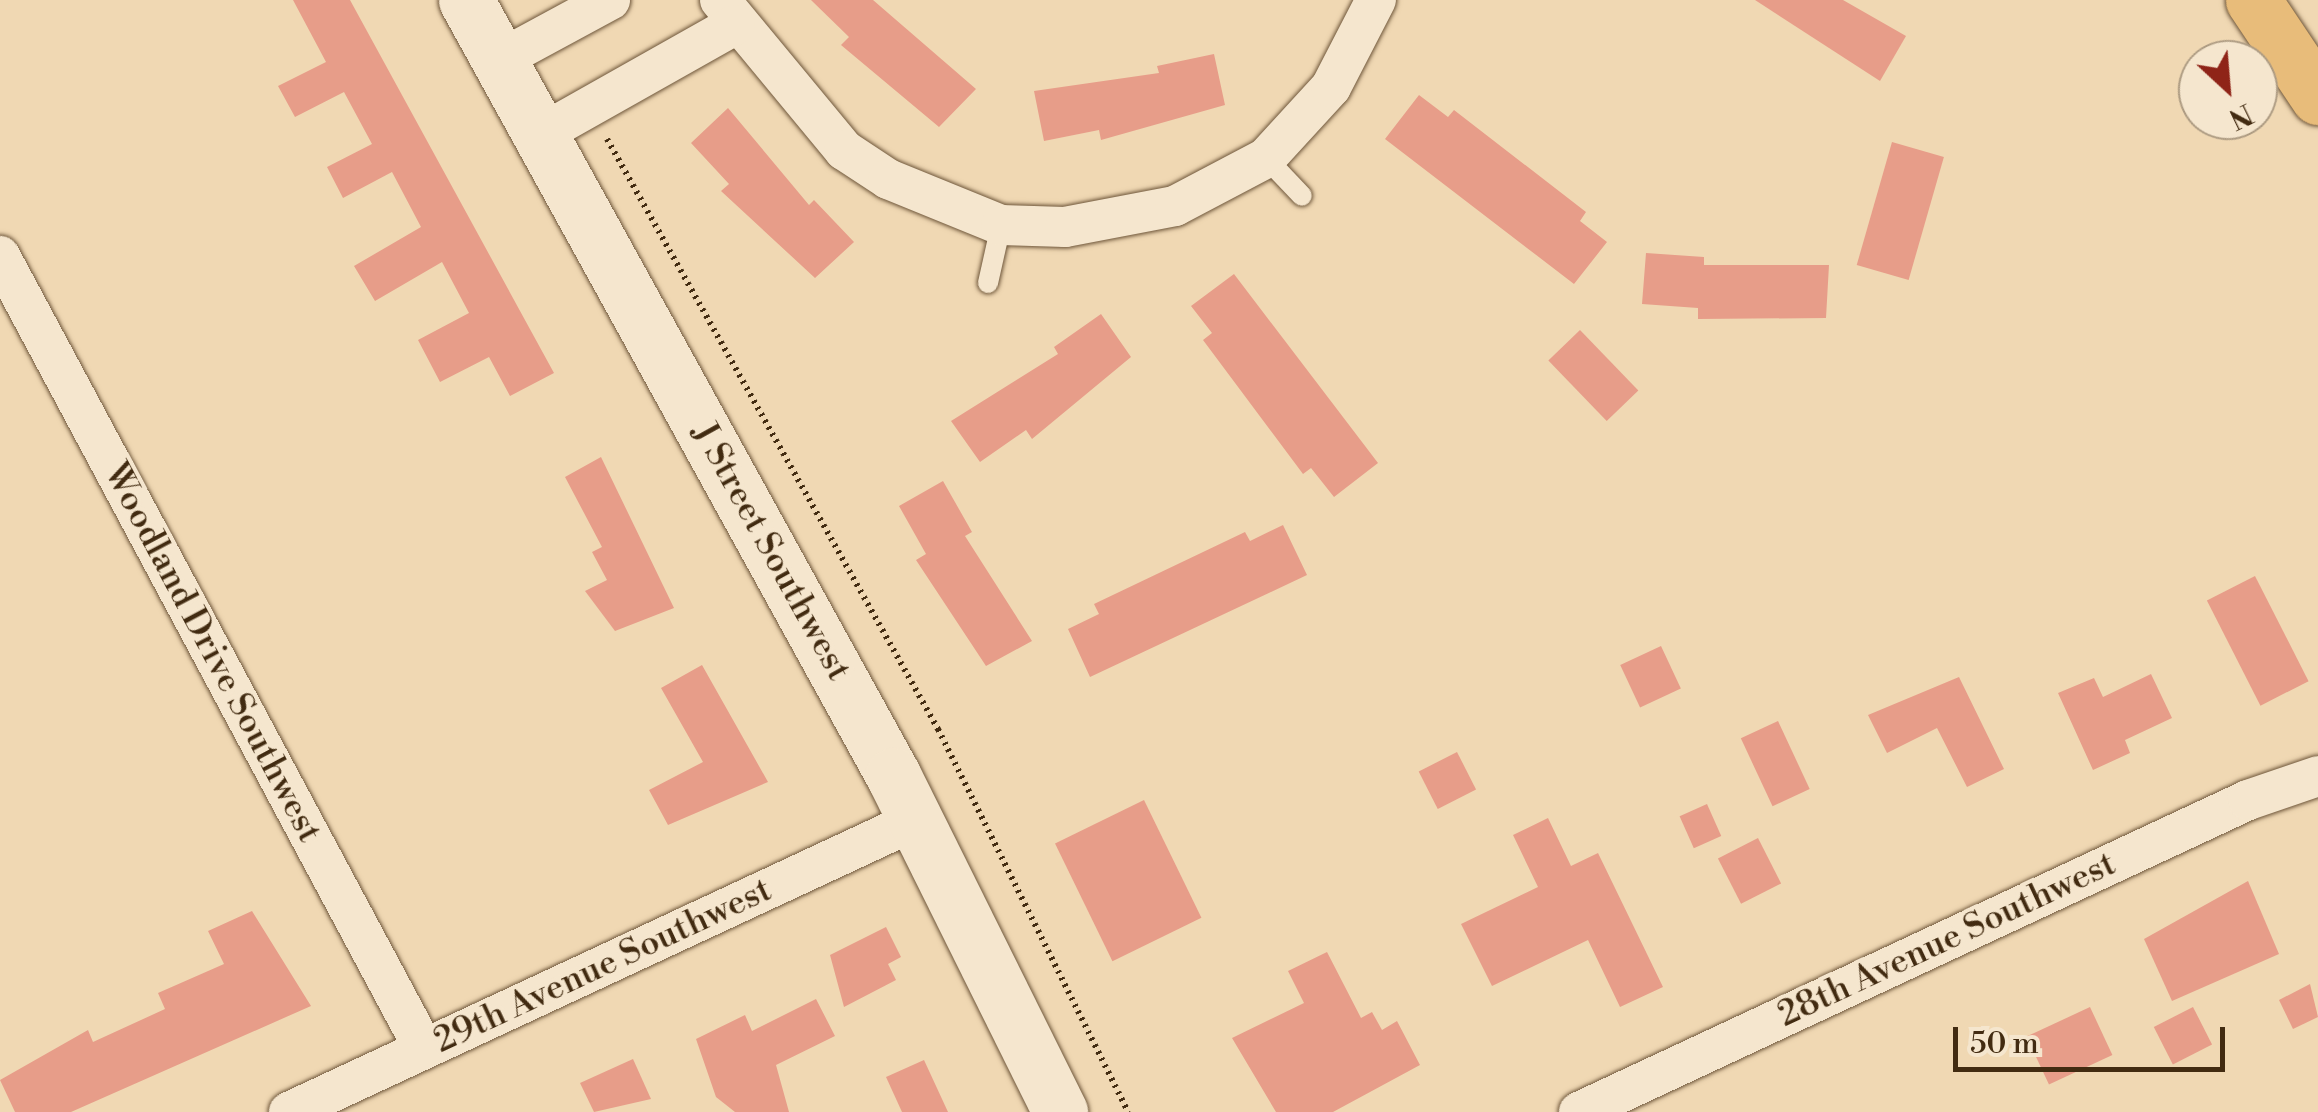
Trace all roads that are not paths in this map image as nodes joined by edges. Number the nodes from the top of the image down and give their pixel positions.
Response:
1 (466, 0) edge
2 (610, 0) edge
3 (1376, 0) edge
4 (2253, 0) edge
5 (2282, 0) edge
6 (727, 12) edge
7 (501, 60) junction
8 (2318, 70) edge
9 (2318, 97) edge
10 (543, 133) junction
11 (1266, 158) junction
12 (1302, 196) dead end
13 (1001, 225) junction
14 (0, 256) edge
15 (988, 283) dead end
16 (2318, 776) edge
17 (916, 820) junction
18 (424, 1050) junction
19 (290, 1112) edge
20 (1060, 1112) edge
21 (1580, 1112) edge

1 - 7 street, J Street Southwest
2 - 7 street
3 - 11 street
4 - 9 highway
5 - 8 highway
6 - 10 street
6 - 13 street
7 - 10 street, J Street Southwest
10 - 17 street, J Street Southwest
11 - 12 lane
11 - 13 street
13 - 15 lane
14 - 18 street, Woodland Drive Southwest
16 - 21 street, 28th Avenue Southwest
17 - 18 street, 29th Avenue Southwest
17 - 20 street, J Street Southwest
18 - 19 street, 29th Avenue Southwest

